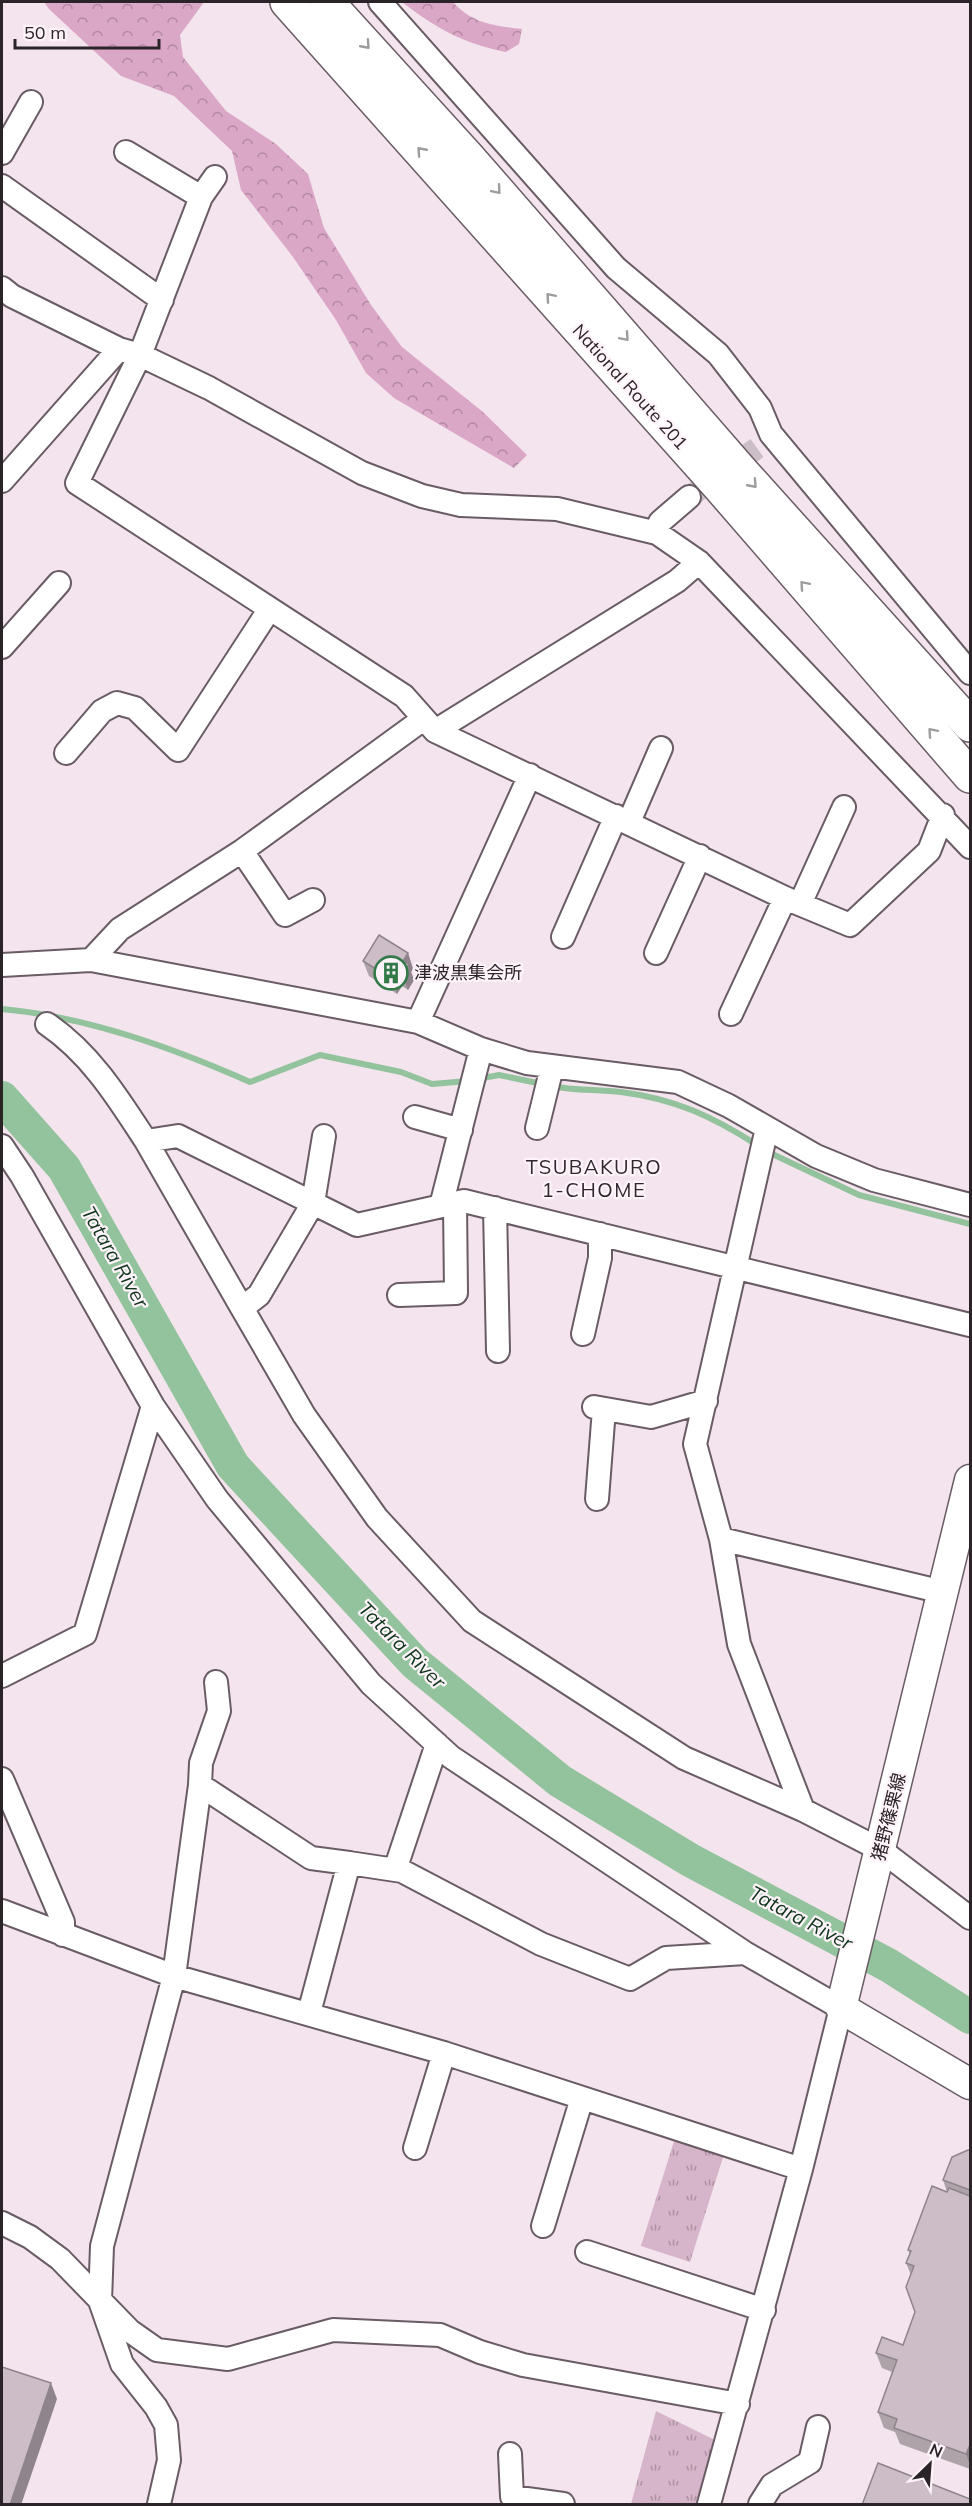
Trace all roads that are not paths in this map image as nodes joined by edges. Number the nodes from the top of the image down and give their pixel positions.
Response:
1 (287, 2) edge
2 (327, 2) edge
3 (380, 2) edge
4 (31, 102) dead end
5 (126, 152) dead end
6 (2, 153) edge
7 (215, 177) dead end
8 (2, 186) edge
9 (201, 197) junction
10 (5, 297) edge
11 (162, 300) junction
12 (130, 352) junction
13 (2, 480) edge
14 (689, 497) tunnel mouth
15 (657, 533) junction
16 (699, 562) junction
17 (59, 583) dead end
18 (269, 610) junction
19 (2, 647) edge
20 (970, 673) edge
21 (970, 725) edge
22 (429, 726) junction
23 (661, 748) dead end
24 (66, 753) dead end
25 (530, 775) junction
26 (970, 776) edge
27 (843, 807) dead end
28 (943, 815) junction
29 (623, 819) junction
30 (970, 847) edge
31 (242, 851) junction
32 (700, 856) junction
33 (313, 900) dead end
34 (793, 901) junction
35 (563, 937) dead end
36 (656, 953) dead end
37 (91, 960) junction
38 (2, 965) edge
39 (731, 1014) dead end
40 (418, 1022) junction
41 (47, 1024) dead end
42 (481, 1049) junction
43 (552, 1067) junction
44 (415, 1117) dead end
45 (537, 1128) dead end
46 (767, 1128) junction
47 (460, 1130) junction
48 (324, 1136) dead end
49 (146, 1141) junction
50 (2, 1146) edge
51 (313, 1203) junction
52 (448, 1204) junction
53 (970, 1205) edge
54 (495, 1209) junction
55 (600, 1234) junction
56 (738, 1268) junction
57 (399, 1295) dead end
58 (242, 1308) junction
59 (970, 1325) edge
60 (583, 1334) dead end
61 (498, 1351) dead end
62 (706, 1401) junction
63 (153, 1406) junction
64 (970, 1480) edge
65 (597, 1499) dead end
66 (721, 1539) junction
67 (943, 1592) junction
68 (2, 1676) edge
69 (216, 1682) dead end
70 (437, 1744) junction
71 (2, 1779) edge
72 (200, 1785) junction
73 (803, 1810) junction
74 (880, 1855) junction
75 (349, 1863) junction
76 (395, 1870) junction
77 (2, 1911) edge
78 (970, 1918) edge
79 (63, 1935) junction
80 (745, 1953) junction
81 (174, 1976) junction
82 (843, 2002) junction
83 (309, 2013) junction
84 (444, 2053) junction
85 (970, 2084) edge
86 (582, 2098) junction
87 (416, 2148) dead end
88 (801, 2169) junction
89 (2, 2223) edge
90 (543, 2226) dead end
91 (587, 2252) dead end
92 (100, 2301) junction
93 (764, 2310) junction
94 (738, 2404) junction
95 (818, 2427) dead end
96 (510, 2454) dead end
97 (512, 2501) edge
98 (159, 2505) edge
99 (563, 2505) edge
100 (709, 2505) edge
101 (760, 2505) edge

26 -> 1 highway, National Route 201
2 -> 21 highway, National Route 201
3 - 20 street
4 - 6 street
5 - 9 street
7 - 9 street
8 - 11 street
9 - 11 street
10 - 12 street
11 - 12 street
12 - 13 street
12 - 15 street
12 - 18 street
14 - 15 street
15 - 16 street
16 - 22 street
16 - 28 street
17 - 19 street
18 - 22 street
18 - 24 street
22 - 25 street
22 - 31 street
23 - 29 street
25 - 29 street
25 - 40 street
27 - 34 street
28 - 30 street
28 - 34 street
29 - 32 street
29 - 35 street
31 - 33 street
31 - 37 street
32 - 34 street
32 - 36 street
34 - 39 street
37 - 38 street
37 - 40 street
40 - 42 street
41 - 49 street
42 - 43 street
42 - 47 street
43 - 45 street
43 - 46 street
44 - 47 street
46 - 53 street
46 - 56 street
47 - 52 street
48 - 51 street
49 - 51 street
49 - 58 street
50 - 63 street
51 - 52 street
51 - 58 street
52 - 54 street
52 - 57 street
54 - 55 street
54 - 61 street
55 - 56 street
55 - 60 street
56 - 59 street
56 - 62 street
58 - 73 street
62 - 65 street
62 - 66 street
63 - 68 street
63 - 70 street
64 - 67 main road, 猪野篠栗線
66 - 67 street
66 - 73 street
67 - 74 main road, 猪野篠栗線
69 - 72 street
70 - 76 street
70 - 80 street
71 - 79 street
72 - 75 street
72 - 81 street
73 - 74 street
74 - 78 street
74 - 82 main road, 猪野篠栗線
75 - 76 street
75 - 83 street
76 - 80 street
77 - 79 street
79 - 81 street
80 - 82 street
81 - 83 street
81 - 92 street
82 - 85 main road
82 - 88 street
83 - 84 street
84 - 86 street
84 - 87 street
86 - 88 street
86 - 90 street
88 - 93 street
89 - 92 street
91 - 93 street
92 - 94 street
92 - 98 street
93 - 94 street
94 - 100 street
95 - 101 street
96 - 97 street
97 - 99 street

